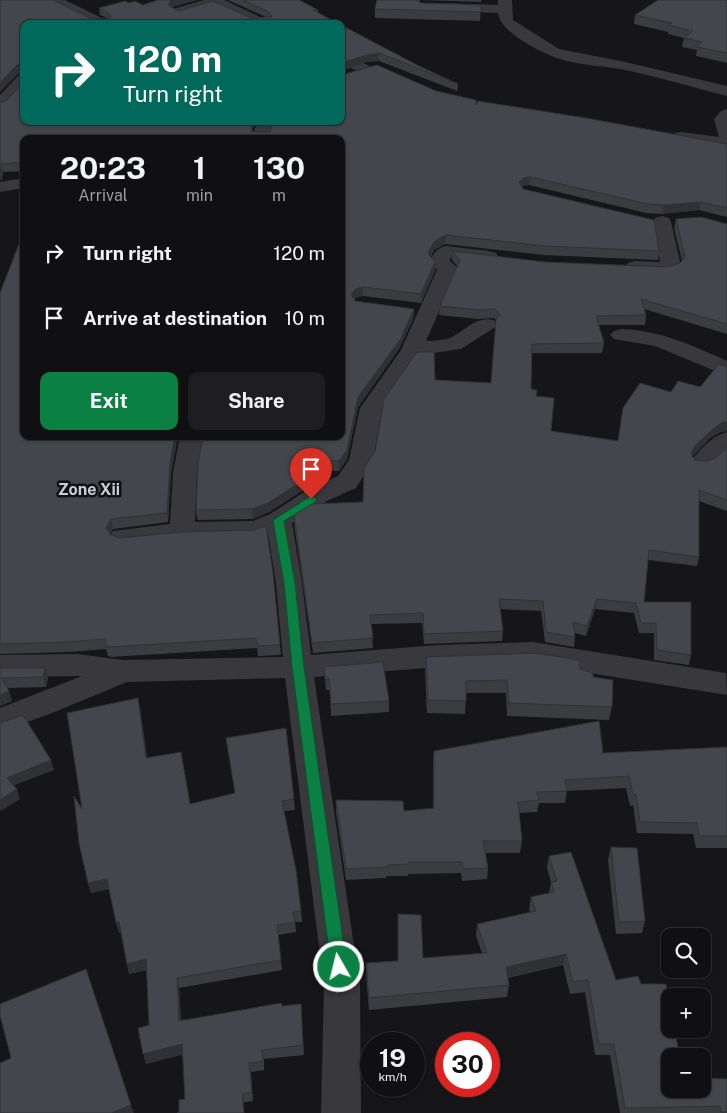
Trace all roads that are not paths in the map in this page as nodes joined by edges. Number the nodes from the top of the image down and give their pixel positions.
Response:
1 (57, 1) edge
2 (505, 5) edge
3 (431, 7) edge
4 (178, 12) edge
5 (105, 20) edge
6 (255, 20) edge
7 (345, 59) edge
8 (347, 75) edge
9 (20, 79) edge
10 (1, 81) edge
11 (20, 82) edge
12 (727, 91) edge
13 (0, 105) edge
14 (727, 114) edge
15 (668, 135) edge
16 (726, 141) edge
17 (20, 184) edge
18 (0, 187) edge
19 (662, 221) dead end
20 (506, 258) edge
21 (620, 267) edge
22 (487, 324) dead end
23 (621, 335) dead end
24 (412, 350) junction
25 (727, 369) edge
26 (727, 439) edge
27 (191, 440) edge
28 (702, 463) edge
29 (279, 520) junction
30 (182, 531) junction
31 (122, 537) edge
32 (0, 666) edge
33 (298, 667) junction
34 (123, 672) junction
35 (726, 684) edge
36 (0, 720) edge
37 (341, 1113) edge

1 - 5 street
2 - 3 street
2 - 12 street
4 - 6 street
7 - 8 street
9 - 10 street
11 - 13 street
14 - 16 street
15 - 16 street
17 - 18 street
19 - 21 street
20 - 24 street
22 - 24 street
23 - 25 street
24 - 29 street
26 - 28 street
27 - 30 street
29 - 30 street
29 - 33 street
30 - 31 street
32 - 34 street
33 - 34 street
33 - 35 street
33 - 37 street
34 - 36 street

